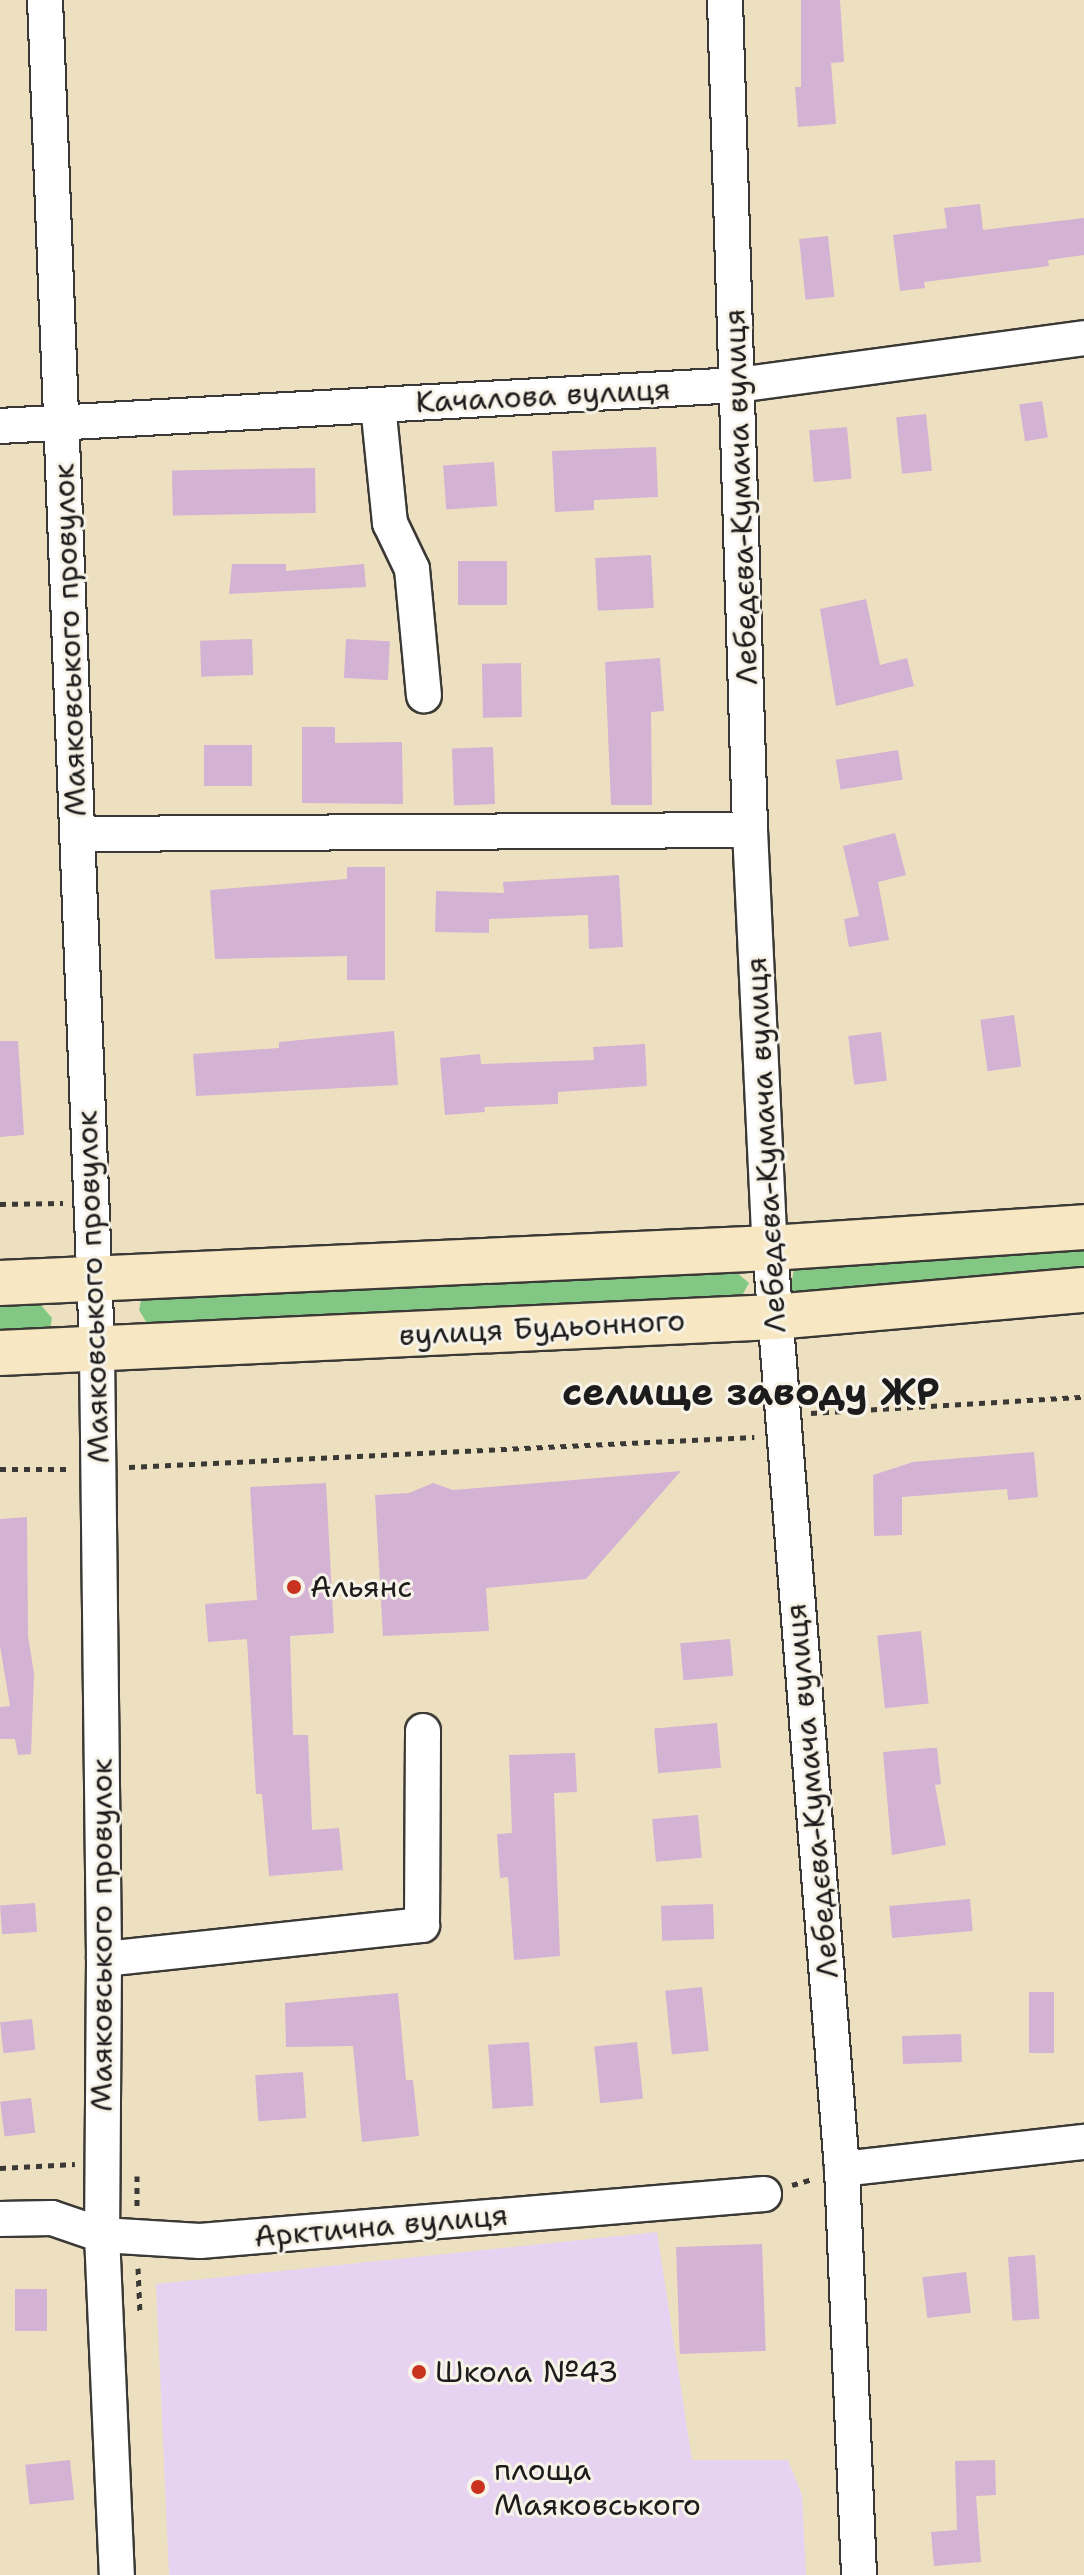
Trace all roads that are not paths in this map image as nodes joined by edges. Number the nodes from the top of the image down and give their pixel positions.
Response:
1 (45, 0) edge
2 (725, 0) edge
3 (1084, 338) edge
4 (738, 385) junction
5 (378, 405) junction
6 (62, 423) junction
7 (0, 426) edge
8 (424, 695) dead end
9 (750, 830) junction
10 (77, 834) junction
11 (1084, 1227) edge
12 (770, 1248) junction
13 (94, 1279) junction
14 (0, 1283) edge
15 (1084, 1290) edge
16 (774, 1317) junction
17 (97, 1350) junction
18 (0, 1353) edge
19 (423, 1731) dead end
20 (104, 1959) junction
21 (1084, 2142) edge
22 (842, 2169) junction
23 (764, 2194) road end
24 (0, 2219) edge
25 (102, 2235) junction
26 (117, 2575) edge
27 (859, 2575) edge

1 - 6 street, Маяковського провулок
2 - 4 street, Лебедєва-Кумача вулиця
3 - 4 street, Качалова вулиця
4 - 5 street, Качалова вулиця
4 - 9 street, Лебедєва-Кумача вулиця
5 - 6 street, Качалова вулиця
5 - 8 street
6 - 7 street, Качалова вулиця
6 - 10 street, Маяковського провулок
9 - 10 street
9 - 12 street, Лебедєва-Кумача вулиця
10 - 13 street, Маяковського провулок
11 - 12 main road
12 - 13 main road
12 - 16 street, Лебедєва-Кумача вулиця
13 - 14 main road
13 - 17 street, Маяковського провулок
15 - 16 main road, вулиця Будьонного
16 - 17 main road, вулиця Будьонного
16 - 22 street, Лебедєва-Кумача вулиця
17 - 18 main road, вулиця Будьонного
17 - 20 street, Маяковського провулок
19 - 20 street
20 - 25 street, Маяковського провулок
21 - 22 street
22 - 27 street, Лебедєва-Кумача вулиця
23 - 25 street, Арктична вулиця
24 - 25 street, Арктична вулиця
25 - 26 street, Маяковського провулок

